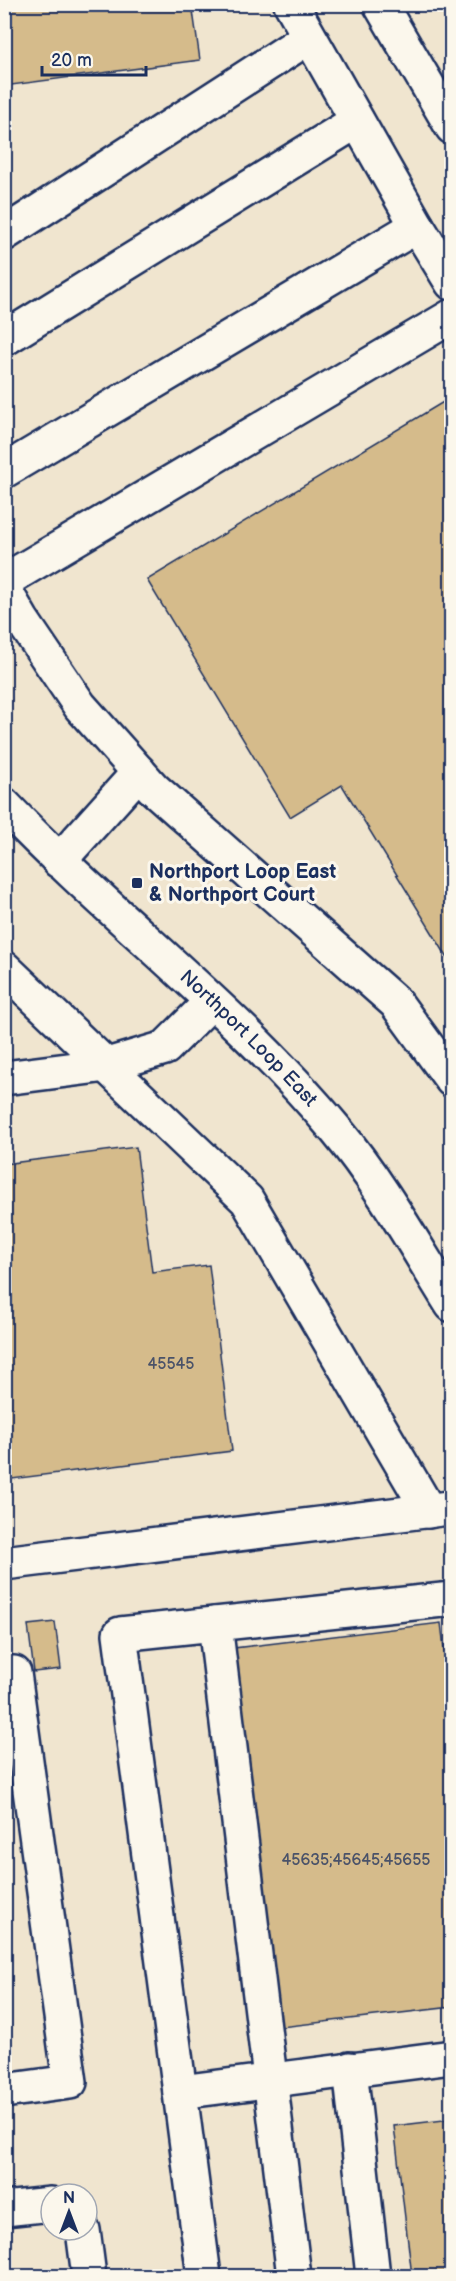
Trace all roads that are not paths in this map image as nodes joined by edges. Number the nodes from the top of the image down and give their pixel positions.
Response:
1 (291, 4) edge
2 (380, 4) edge
3 (309, 38) junction
4 (357, 121) junction
5 (452, 127) edge
6 (417, 226) junction
7 (4, 234) edge
8 (452, 283) edge
9 (452, 316) edge
10 (7, 329) edge
11 (4, 471) edge
12 (4, 581) edge
13 (4, 589) edge
14 (139, 772) junction
15 (4, 805) edge
16 (59, 861) junction
17 (4, 968) edge
18 (211, 1002) junction
19 (107, 1065) junction
20 (4, 1078) edge
21 (452, 1080) edge
22 (446, 1285) edge
23 (440, 1510) edge
24 (4, 1563) edge
25 (452, 1599) edge
26 (215, 1624) junction
27 (4, 1674) edge
28 (452, 2057) edge
29 (350, 2069) junction
30 (270, 2079) junction
31 (4, 2091) edge
32 (180, 2092) junction
33 (39, 2205) edge
34 (4, 2209) edge
35 (85, 2242) edge
36 (89, 2277) edge
37 (204, 2277) edge
38 (294, 2277) edge
39 (373, 2277) edge

1 - 3 street
2 - 5 street
3 - 4 street
3 - 7 street
4 - 6 street
4 - 10 street
6 - 8 street
6 - 11 street
9 - 12 street
13 - 14 street
14 - 16 street
14 - 21 street
15 - 16 street, Northport Loop East
16 - 18 street, Northport Loop East
17 - 19 street
18 - 19 street
18 - 22 street, Northport Loop East
19 - 20 street
19 - 23 street
23 - 24 street
25 - 26 street
26 - 30 street
26 - 32 street
27 - 31 street
28 - 29 street
29 - 30 street
29 - 39 street
30 - 32 street
30 - 38 street
32 - 37 street
33 - 34 street
35 - 36 street

